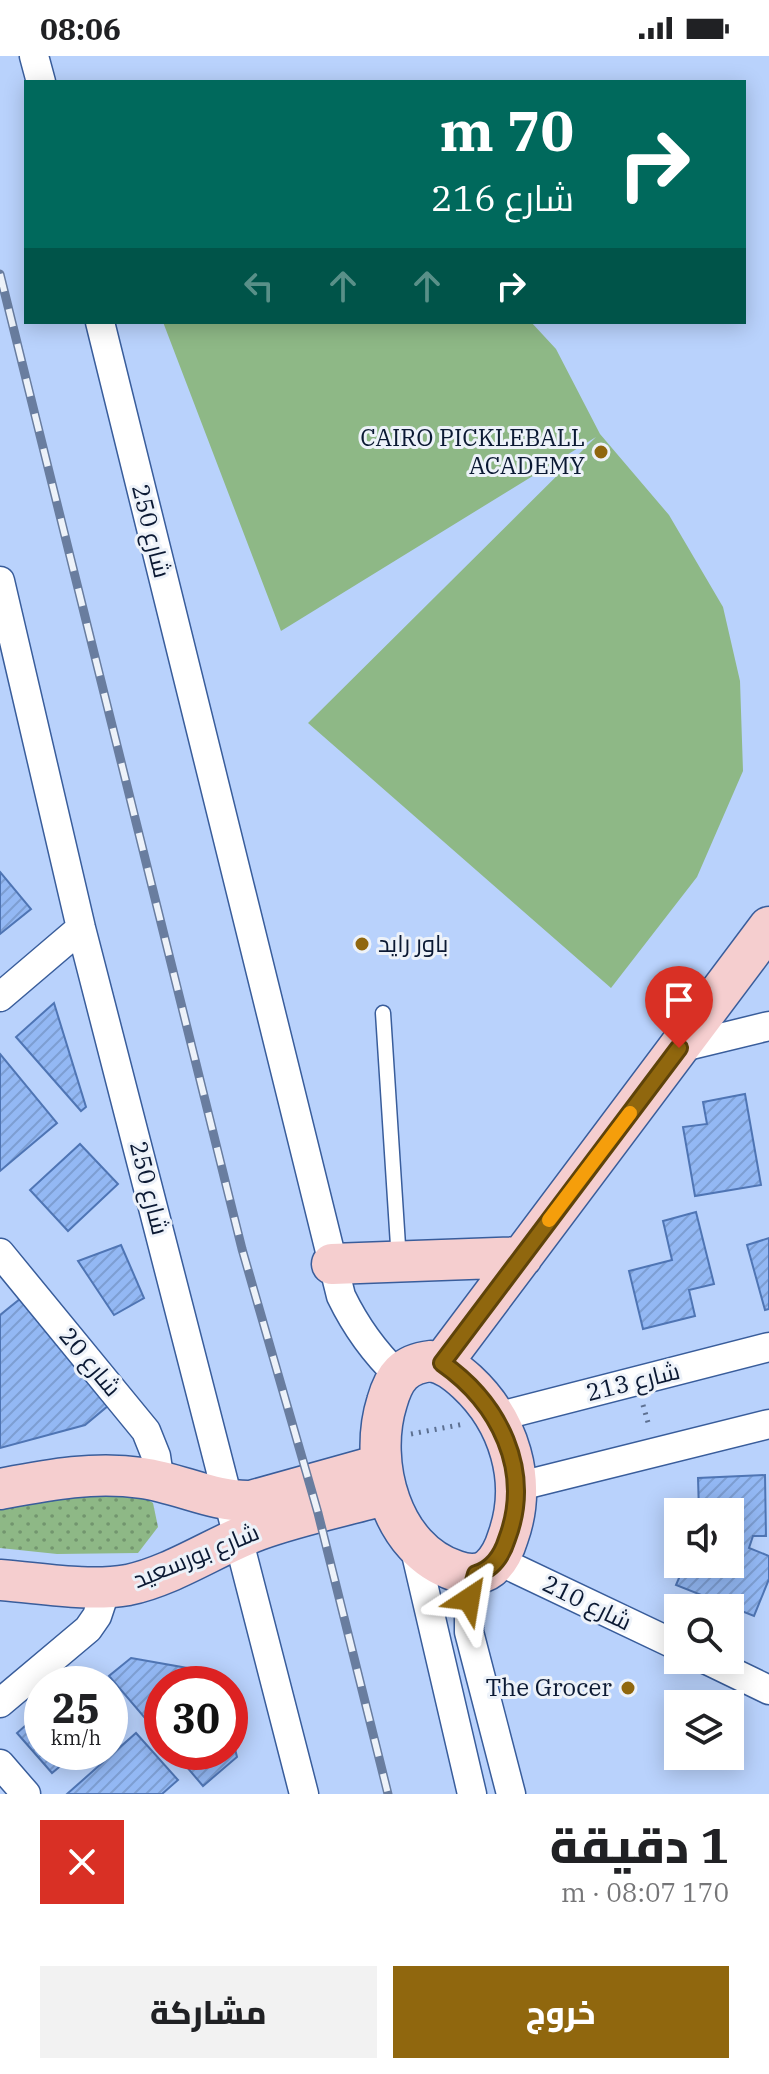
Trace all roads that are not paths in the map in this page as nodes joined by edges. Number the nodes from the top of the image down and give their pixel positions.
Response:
1 (34, 56) edge
2 (40, 80) edge
3 (100, 324) edge
4 (0, 581) edge
5 (11, 675) edge
6 (769, 927) edge
7 (81, 928) junction
8 (0, 997) edge
9 (383, 1013) dead end
10 (769, 1026) edge
11 (679, 1048) junction
12 (0, 1253) edge
13 (522, 1257) junction
14 (399, 1261) junction
15 (332, 1264) junction
16 (769, 1347) edge
17 (442, 1363) junction
18 (398, 1375) junction
19 (496, 1417) junction
20 (769, 1424) edge
21 (382, 1466) junction
22 (160, 1483) junction
23 (516, 1487) junction
24 (0, 1489) edge
25 (234, 1520) junction
26 (413, 1541) junction
27 (486, 1567) junction
28 (0, 1580) edge
29 (107, 1586) junction
30 (664, 1640) edge
31 (736, 1674) edge
32 (769, 1690) edge
33 (0, 1703) edge
34 (0, 1764) edge
35 (26, 1794) edge
36 (304, 1794) edge
37 (472, 1794) edge
38 (511, 1794) edge

1 - 2 street
3 - 15 street, شارع 250
4 - 5 street, شارع 250
5 - 7 street, شارع 250
6 - 11 main road
7 - 8 street
7 - 25 street, شارع 250
9 - 14 lane
10 - 11 street
11 - 13 main road
12 - 22 street, شارع 20
13 - 14 main road
13 - 17 main road
14 - 15 main road
15 - 18 street, شارع 250
16 - 19 street, شارع 213
17 - 18 main road
17 - 19 main road
18 - 21 main road
19 - 23 main road
20 - 23 street
21 - 25 main road, شارع بورسعيد
21 - 26 main road
22 - 24 main road, شارع بورسعيد
22 - 25 main road, شارع بورسعيد
23 - 27 main road
25 - 29 main road, شارع بورسعيد
25 - 36 street, شارع 250
26 - 27 main road
26 - 37 street
27 - 30 street, شارع 210
27 - 38 street
28 - 29 main road, شارع بورسعيد
29 - 33 street
31 - 32 street
34 - 35 street

